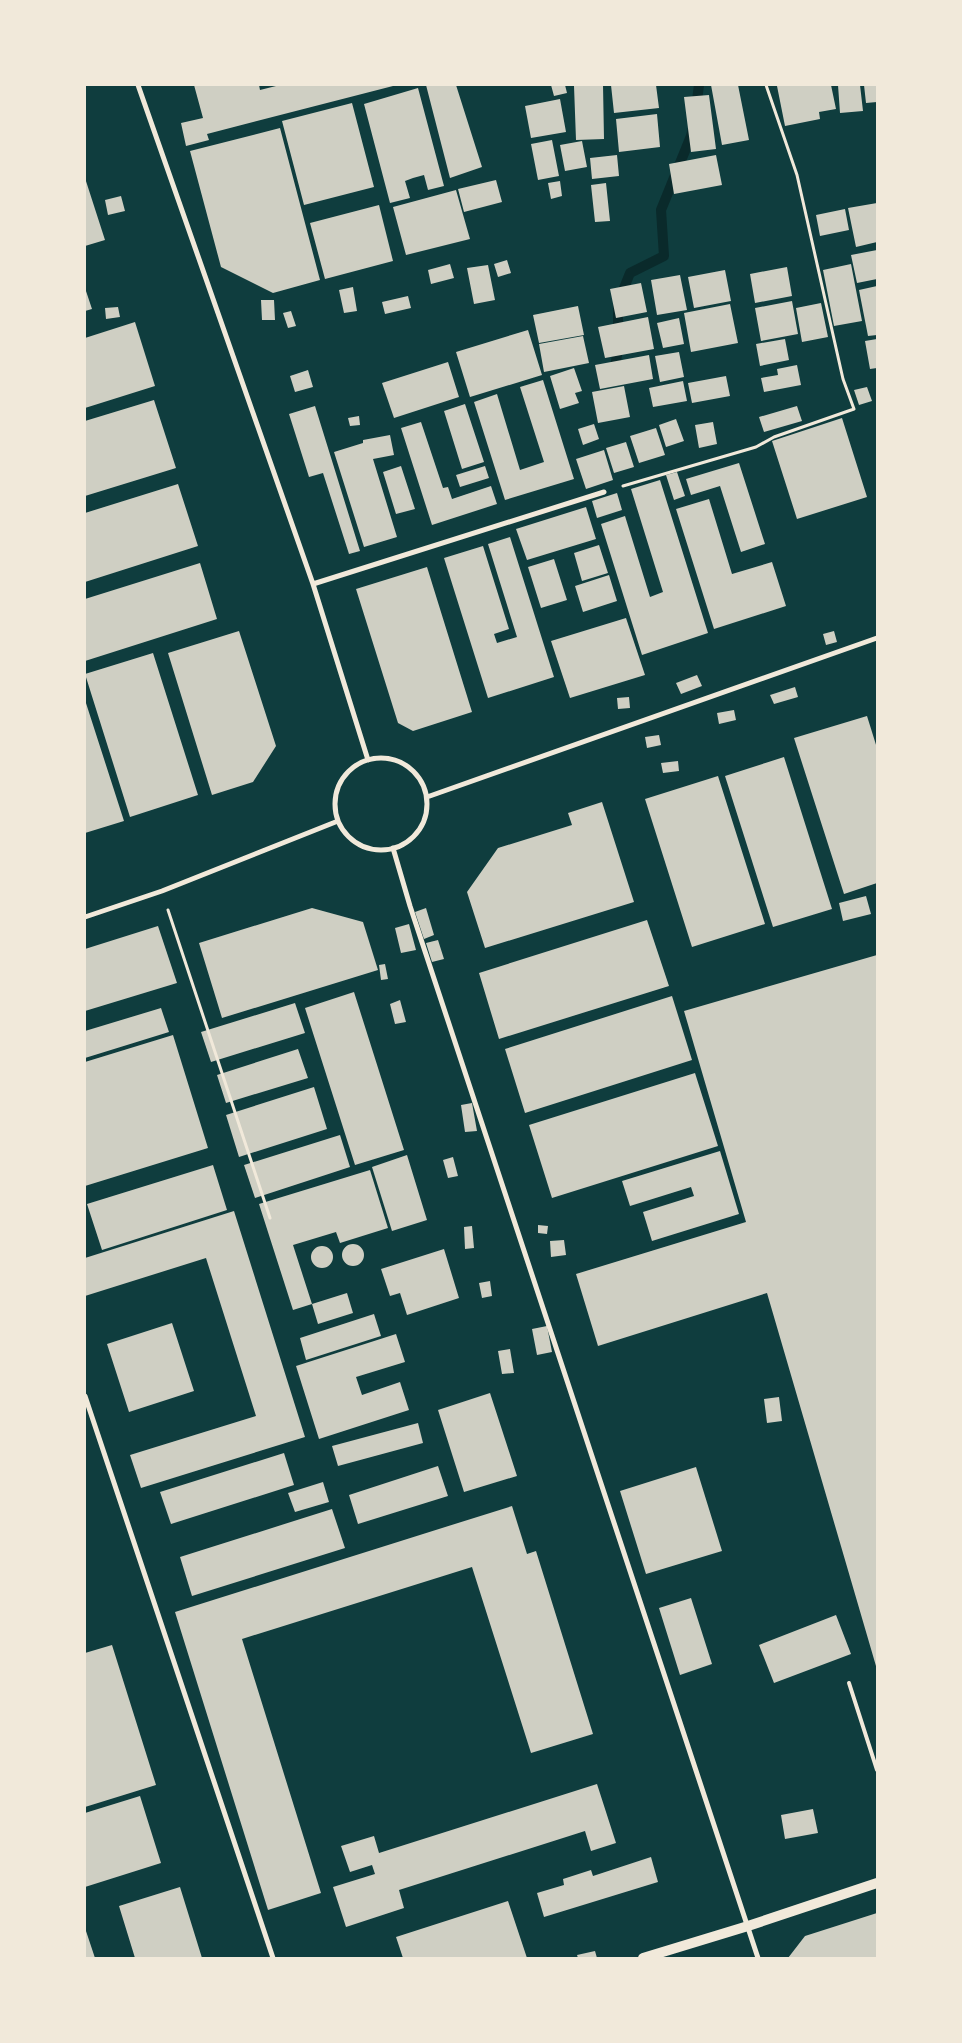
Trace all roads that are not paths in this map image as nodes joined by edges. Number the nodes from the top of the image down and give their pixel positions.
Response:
1 (138, 85) edge
2 (604, 492) road end
3 (313, 584) junction
4 (877, 638) edge
5 (368, 760) junction
6 (427, 797) junction
7 (338, 821) junction
8 (393, 848) junction
9 (85, 917) edge
10 (85, 1396) edge
11 (849, 1683) dead end
12 (877, 1770) edge
13 (877, 1883) edge
14 (748, 1926) junction
15 (273, 1958) edge
16 (643, 1958) edge
17 (758, 1958) edge

1 - 3 street
2 - 3 street
3 - 5 street
4 - 6 street
5 - 6 street
5 - 7 street
6 - 8 street
7 - 8 street
7 - 9 street
8 - 14 street
10 - 15 street
11 - 12 lane
13 - 14 main road
14 - 16 main road
14 - 17 street

